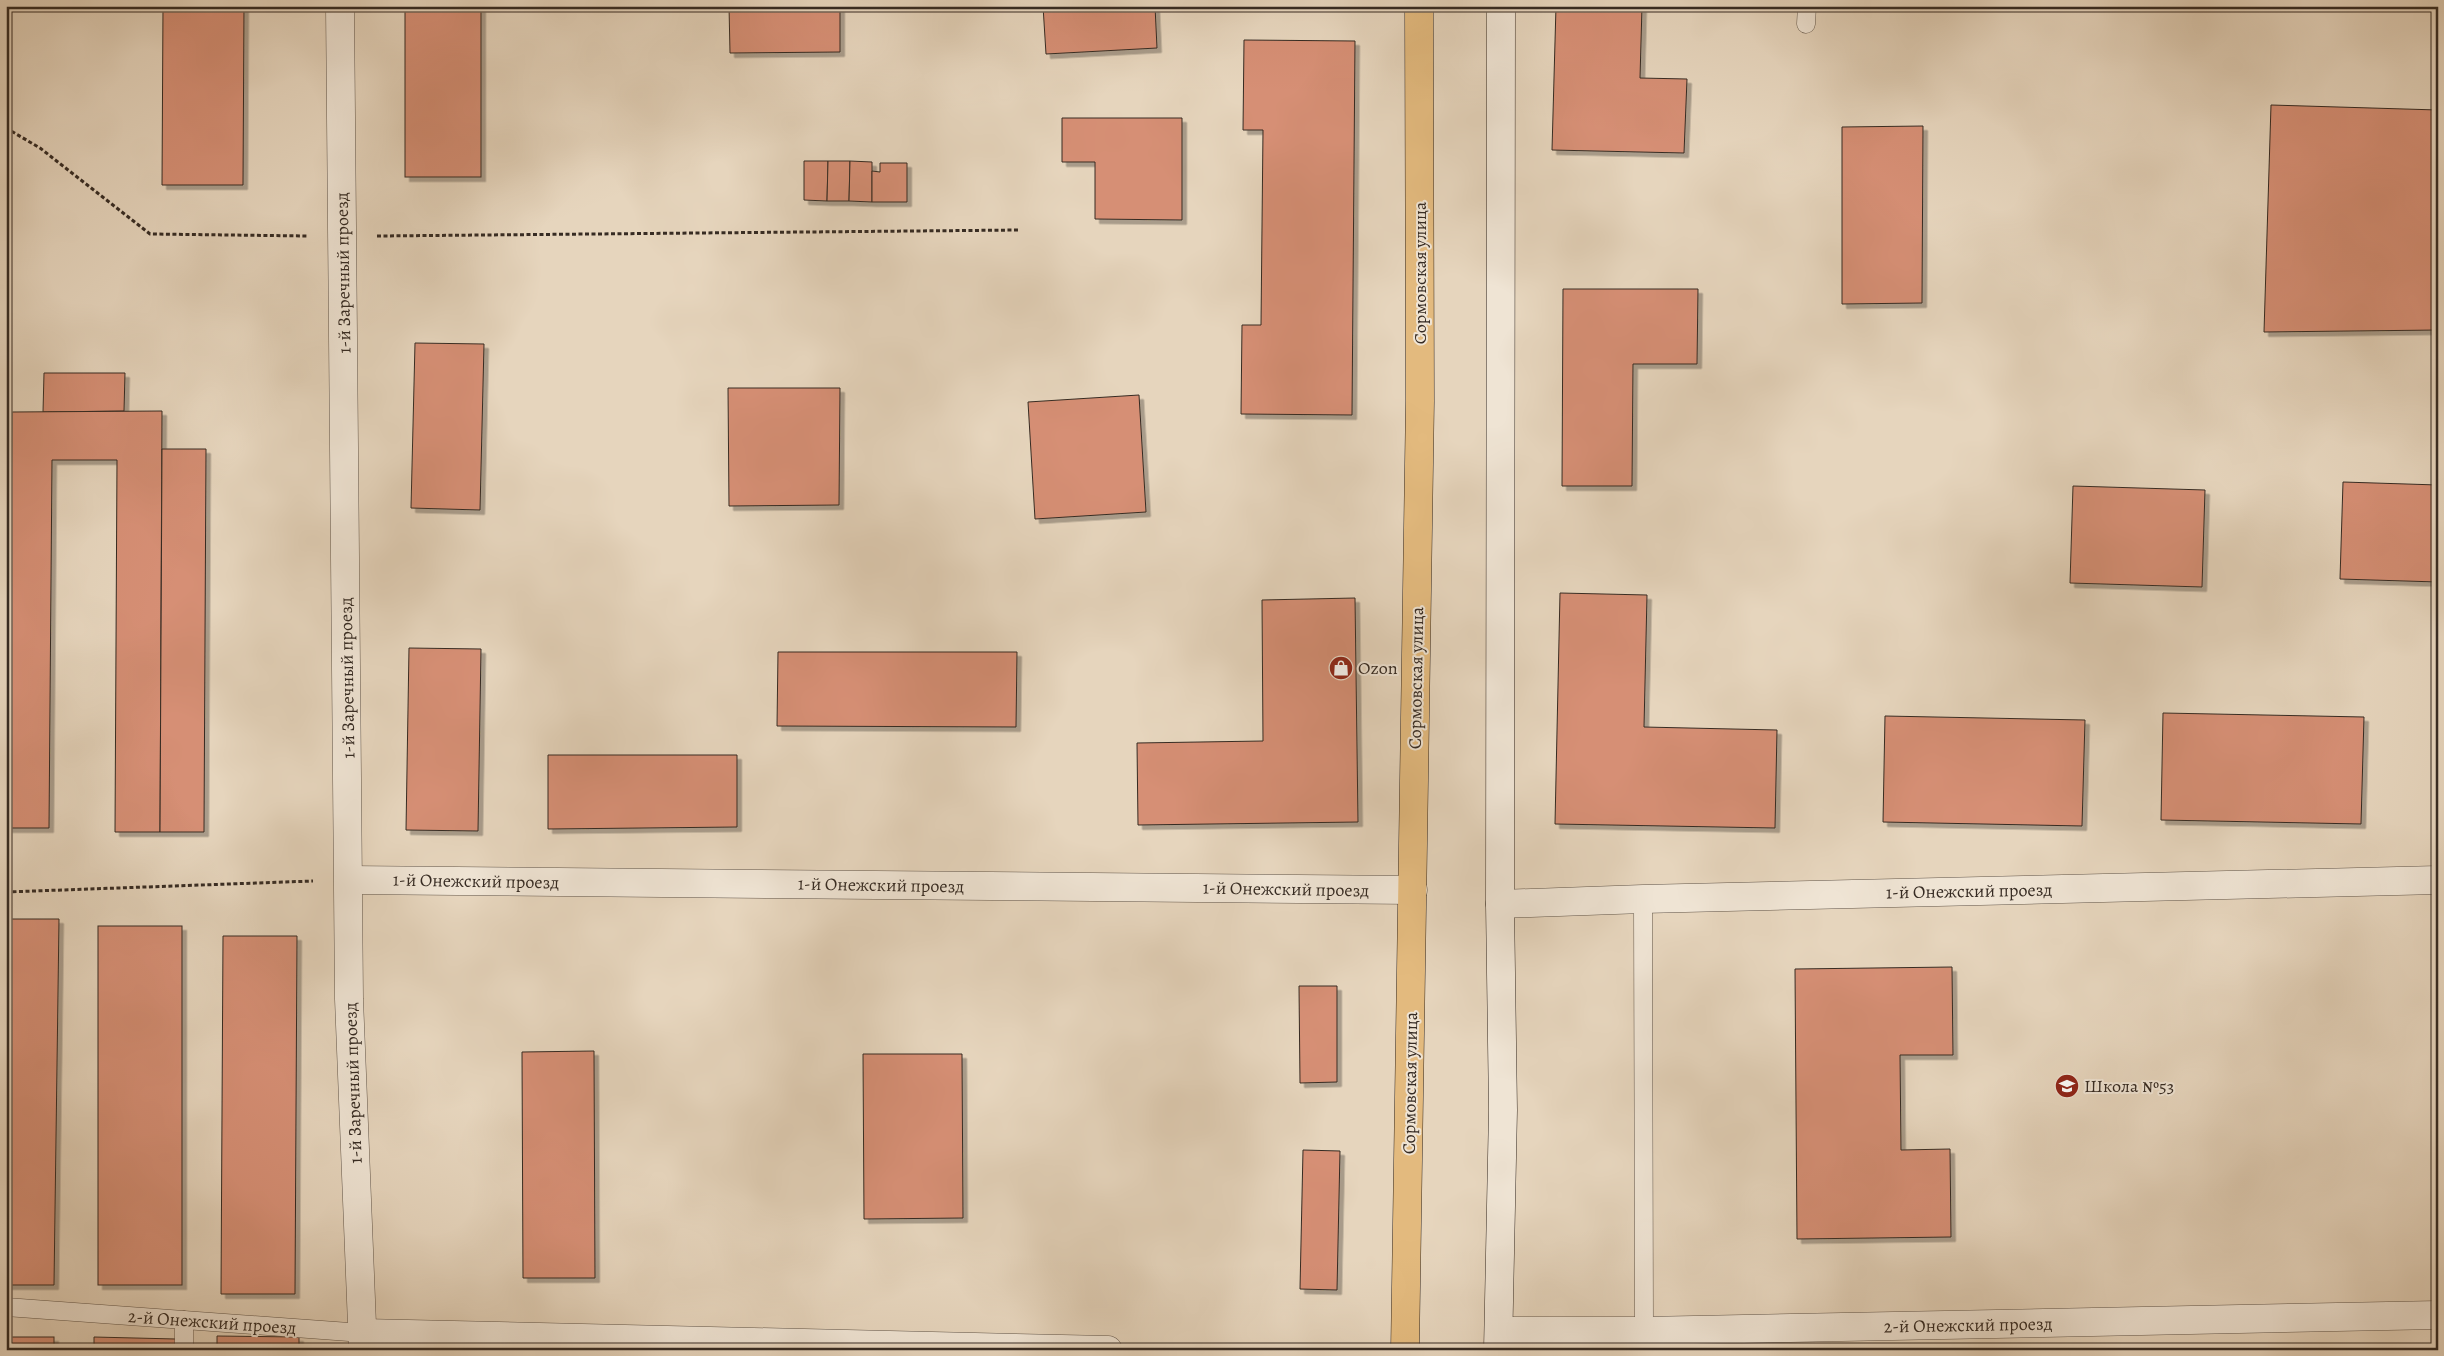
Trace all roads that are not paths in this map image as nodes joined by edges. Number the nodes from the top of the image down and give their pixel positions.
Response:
1 (340, 6) edge
2 (1418, 6) edge
3 (1501, 6) edge
4 (349, 880) junction
5 (2438, 880) edge
6 (1413, 890) junction
7 (1643, 898) junction
8 (1500, 904) junction
9 (6, 1307) edge
10 (2438, 1315) edge
11 (184, 1320) junction
12 (1644, 1331) junction
13 (364, 1341) edge
14 (1499, 1341) edge
15 (184, 1350) edge
16 (1108, 1350) edge
17 (1405, 1350) edge

1 - 4 street, 1-й Заречный проезд
2 - 6 highway, Сормовская улица
3 - 8 street
4 - 6 street, 1-й Онежский проезд
4 - 13 street, 1-й Заречный проезд
5 - 7 street, 1-й Онежский проезд
6 - 17 highway, Сормовская улица
7 - 8 street, 1-й Онежский проезд
7 - 12 lane
8 - 14 street
9 - 11 lane, 2-й Онежский проезд
10 - 12 street, 2-й Онежский проезд
11 - 13 lane, 2-й Онежский проезд
11 - 15 lane
12 - 14 street, 2-й Онежский проезд
13 - 16 street, 2-й Онежский проезд

